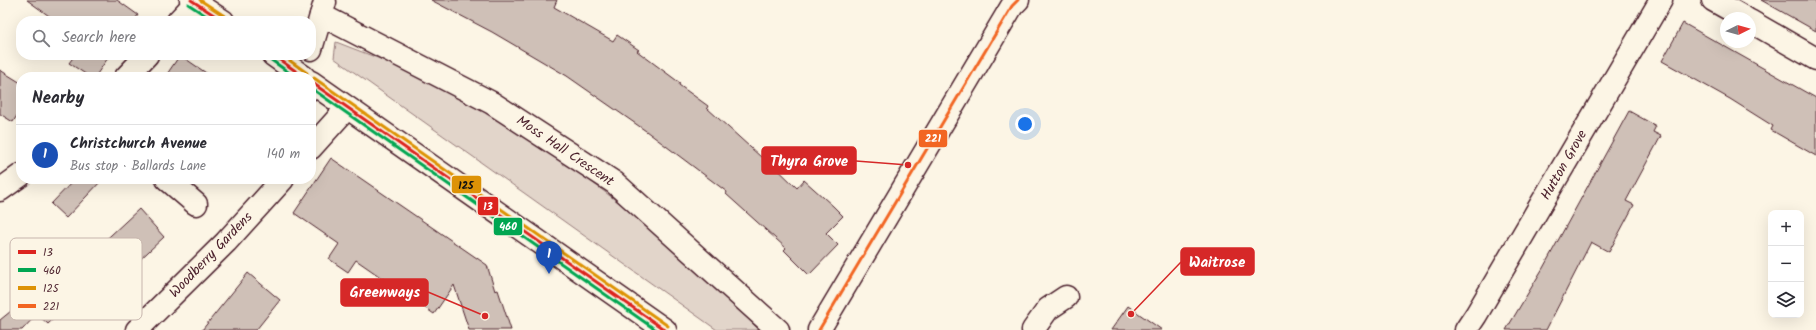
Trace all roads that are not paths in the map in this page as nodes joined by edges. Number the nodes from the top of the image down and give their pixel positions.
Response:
1 (1018, 0) edge
2 (1661, 0) edge
3 (1714, 0) edge
4 (193, 2) edge
5 (323, 7) edge
6 (1735, 12) edge
7 (182, 16) edge
8 (215, 16) edge
9 (1756, 24) edge
10 (316, 31) edge
11 (1816, 59) edge
12 (142, 60) edge
13 (280, 60) edge
14 (308, 60) edge
15 (131, 72) edge
16 (297, 72) edge
17 (307, 72) edge
18 (316, 85) edge
19 (347, 108) junction
20 (316, 142) edge
21 (16, 179) edge
22 (174, 184) edge
23 (278, 184) edge
24 (0, 190) edge
25 (196, 204) dead end
26 (1066, 297) dead end
27 (642, 324) edge
28 (137, 330) edge
29 (665, 330) edge
30 (778, 330) edge
31 (819, 330) edge
32 (1033, 330) edge
33 (1466, 330) edge

1 - 31 street
2 - 33 street, Hutton Grove
3 - 6 street
4 - 7 street
4 - 8 street
5 - 10 street
5 - 30 street, Moss Hall Crescent
9 - 11 street
12 - 15 street
13 - 16 street
14 - 17 street
18 - 19 street
19 - 20 street
19 - 27 street
21 - 24 street
22 - 25 street
23 - 28 street, Woodberry Gardens
26 - 32 street
27 - 29 street

